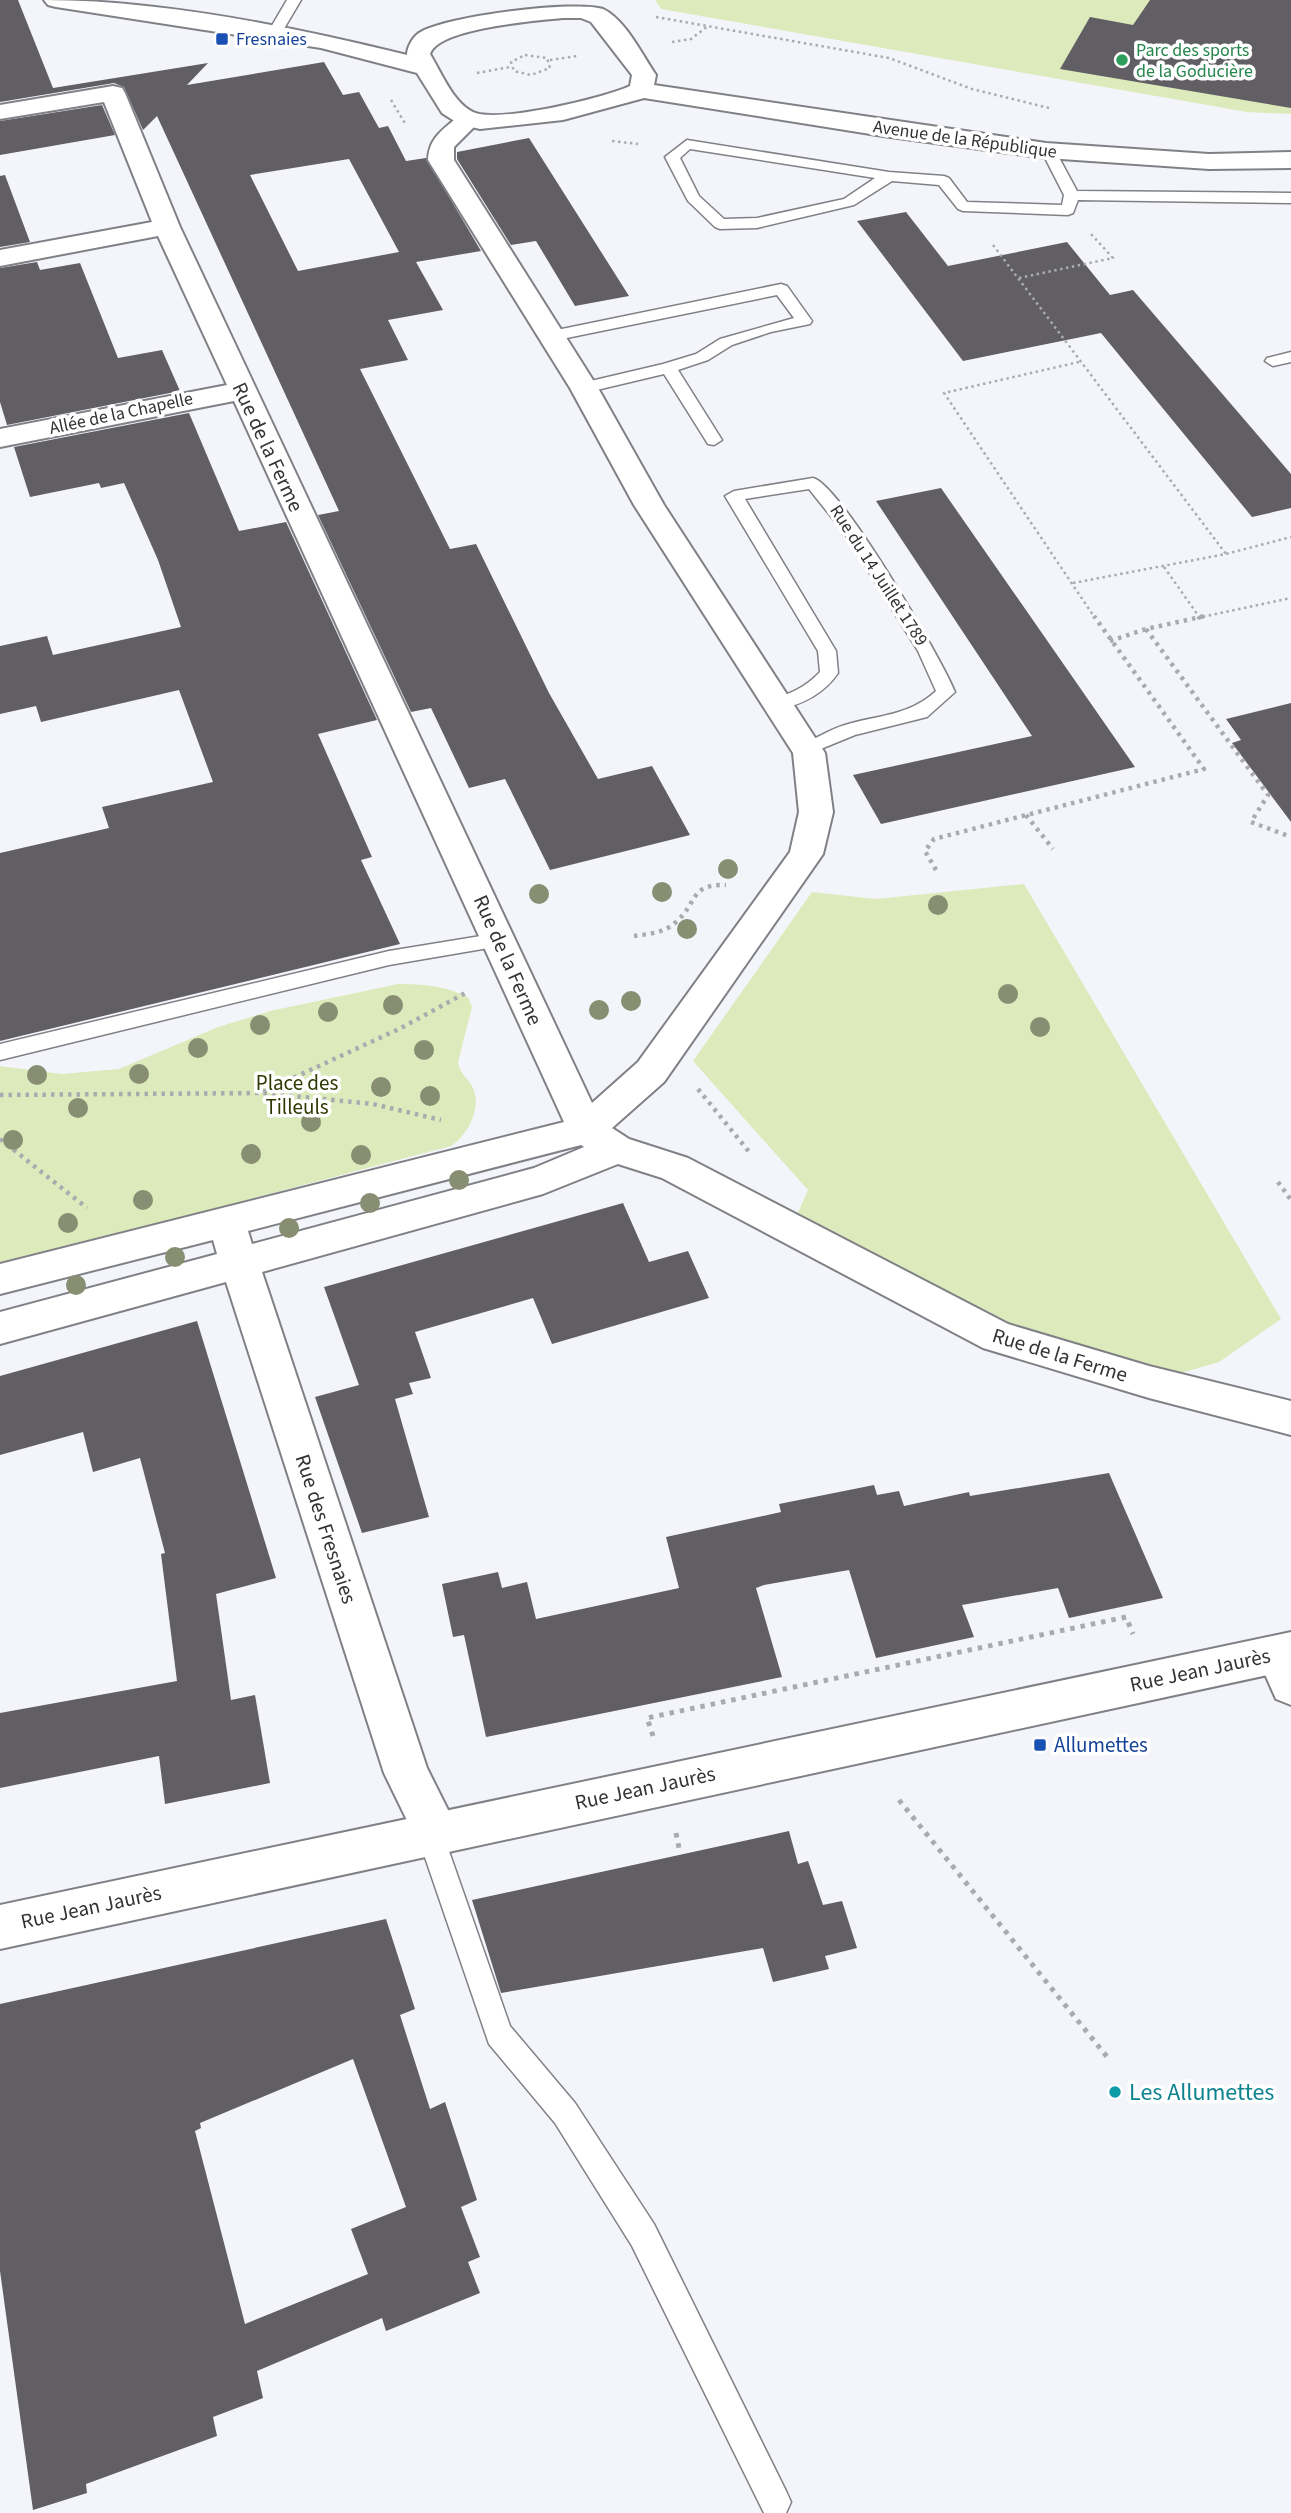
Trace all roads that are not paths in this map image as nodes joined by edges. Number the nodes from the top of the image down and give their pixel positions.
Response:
1 (294, 0) edge
2 (66, 1) edge
3 (444, 31) junction
4 (274, 34) junction
5 (321, 41) junction
6 (424, 67) junction
7 (641, 90) junction
8 (0, 112) edge
9 (469, 120) junction
10 (1049, 152) junction
11 (1291, 159) edge
12 (889, 176) junction
13 (1291, 198) edge
14 (1070, 203) junction
15 (166, 227) junction
16 (0, 258) edge
17 (552, 336) junction
18 (1291, 357) edge
19 (1273, 361) dead end
20 (668, 368) junction
21 (584, 388) junction
22 (242, 391) junction
23 (0, 438) edge
24 (714, 440) dead end
25 (776, 704) junction
26 (806, 748) junction
27 (499, 940) junction
28 (0, 1052) edge
29 (601, 1140) junction
30 (226, 1222) junction
31 (239, 1264) junction
32 (0, 1279) edge
33 (0, 1328) edge
34 (1291, 1418) edge
35 (1287, 1663) edge
36 (433, 1833) junction
37 (0, 1927) edge
38 (775, 2501) dead end

1 - 4 lane
2 - 4 street
3 - 5 street
3 - 6 street
3 - 7 street
4 - 5 street
5 - 6 street
6 - 9 street
7 - 9 street, Avenue de la République
7 - 10 street, Avenue de la République
8 - 15 street, Rue de la Ferme
9 - 17 street
10 - 11 street, Avenue de la République
10 - 14 lane
12 - 12 lane
12 - 14 lane
13 - 14 lane
15 - 16 street
15 - 22 street, Rue de la Ferme
17 - 20 lane
17 - 21 street
18 - 19 lane
20 - 21 lane
20 - 24 lane
21 - 25 street
22 - 23 street, Allée de la Chapelle
22 - 27 street, Rue de la Ferme
25 - 26 street
25 - 26 lane, Rue du 14 Juillet 1789
26 - 29 street
27 - 28 lane
27 - 29 street, Rue de la Ferme
29 - 30 street
29 - 31 street
29 - 34 street, Rue de la Ferme
30 - 31 street, Rue des Fresnaies
30 - 32 street
31 - 33 street
31 - 36 street, Rue des Fresnaies
35 - 36 street, Rue Jean Jaurès
36 - 37 street, Rue Jean Jaurès
36 - 38 lane

